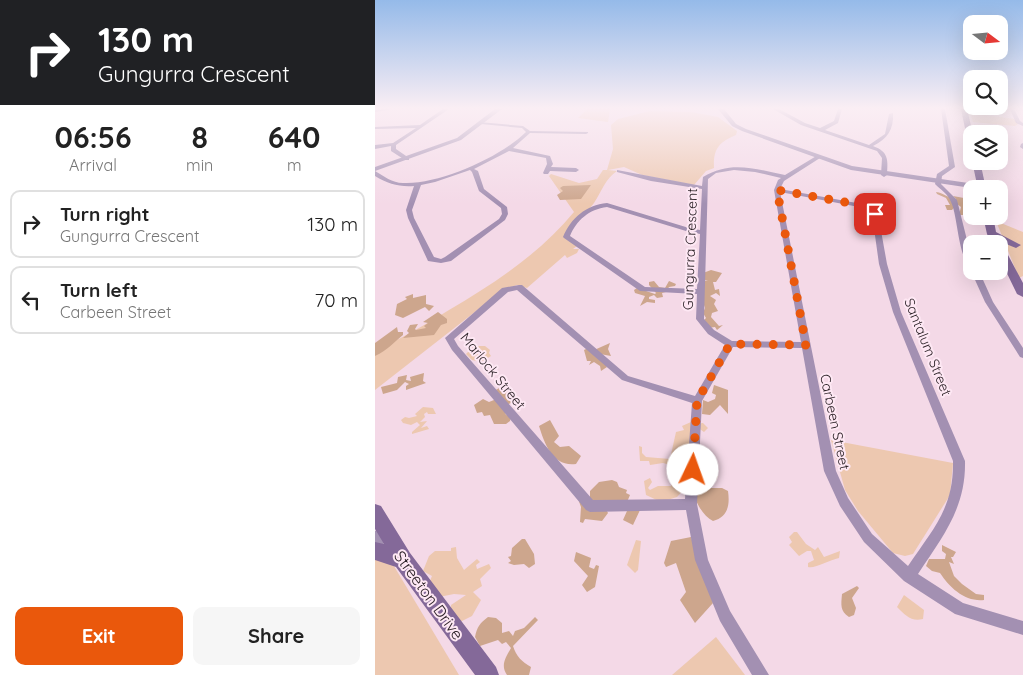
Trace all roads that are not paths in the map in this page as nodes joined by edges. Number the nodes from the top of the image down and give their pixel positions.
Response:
1 (399, 140) edge
2 (455, 140) edge
3 (519, 140) edge
4 (772, 140) edge
5 (853, 140) edge
6 (880, 140) edge
7 (948, 140) edge
8 (394, 144) junction
9 (375, 146) edge
10 (870, 146) junction
11 (509, 149) junction
12 (819, 158) junction
13 (407, 159) junction
14 (469, 168) junction
15 (375, 169) edge
16 (576, 170) dead end
17 (619, 171) dead end
18 (375, 173) edge
19 (884, 175) junction
20 (785, 178) junction
21 (938, 182) junction
22 (418, 184) junction
23 (963, 185) edge
24 (704, 188) junction
25 (777, 190) junction
26 (990, 225) edge
27 (703, 232) junction
28 (992, 234) joint
29 (963, 238) edge
30 (1020, 248) edge
31 (1008, 265) edge
32 (979, 280) edge
33 (701, 292) junction
34 (1023, 294) edge
35 (730, 344) junction
36 (806, 345) junction
37 (1023, 355) edge
38 (697, 401) junction
39 (691, 504) junction
40 (379, 527) edge
41 (375, 551) edge
42 (403, 560) junction
43 (909, 576) junction
44 (1023, 628) edge
45 (488, 675) edge
46 (761, 675) edge

1 - 8 street
2 - 13 street
3 - 11 street
4 - 12 street
5 - 10 street
6 - 10 street
7 - 21 street
8 - 9 street
8 - 13 street
10 - 19 street
11 - 14 street
11 - 16 street
12 - 19 street
12 - 20 street
13 - 15 street
14 - 22 street
14 - 22 street
17 - 24 street
18 - 22 street
19 - 21 street
20 - 24 street, Gungurra Crescent
20 - 25 street
21 - 23 street
21 - 29 street
24 - 27 street, Gungurra Crescent
25 - 36 street, Carbeen Street
25 - 43 street, Santalum Street
26 - 28 main road
27 - 33 street, Gungurra Crescent
27 - 33 street
28 - 30 main road
31 - 34 main road
32 - 37 street
33 - 35 street, Gungurra Crescent
35 - 36 street
35 - 38 street
36 - 43 street, Carbeen Street
38 - 39 street
38 - 39 street, Marlock Street
39 - 46 street
40 - 42 main road, Streeton Drive
41 - 42 main road
42 - 45 main road, Streeton Drive
43 - 44 street, Carbeen Street

